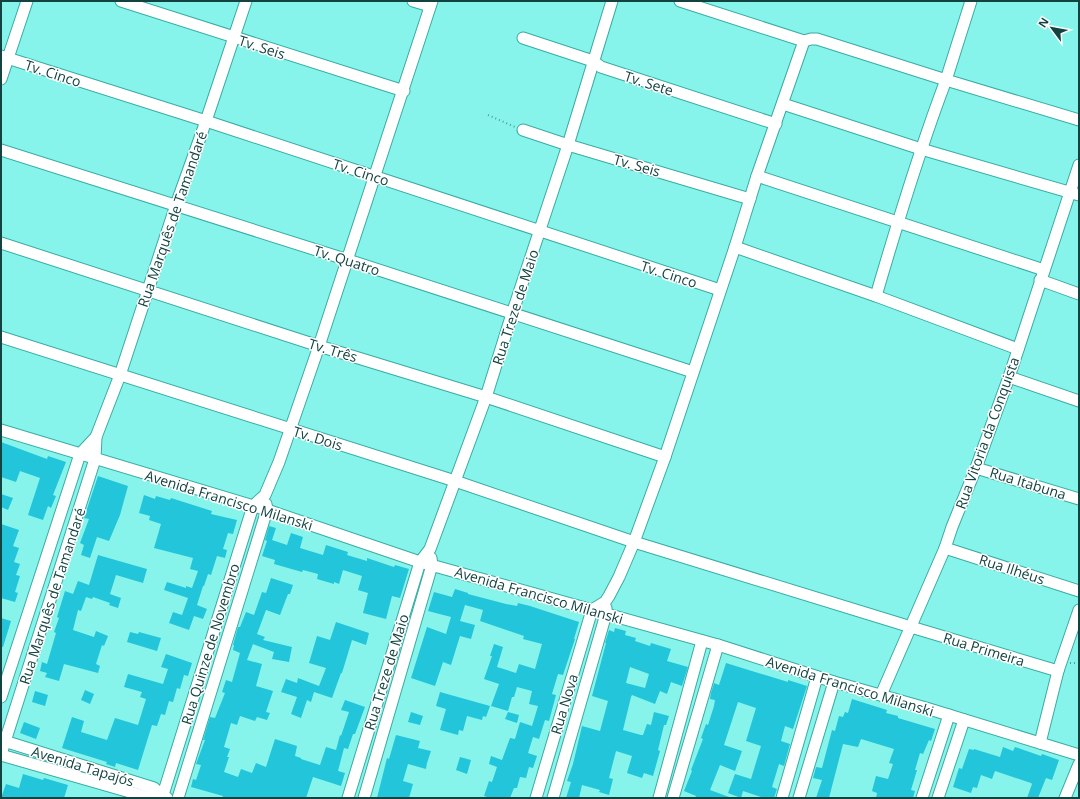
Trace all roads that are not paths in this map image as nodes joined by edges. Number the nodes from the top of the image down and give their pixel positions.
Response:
1 (27, 1) edge
2 (121, 1) edge
3 (246, 1) edge
4 (413, 1) edge
5 (612, 1) edge
6 (680, 1) edge
7 (972, 1) edge
8 (431, 4) edge
9 (233, 38) junction
10 (523, 38) dead end
11 (804, 41) junction
12 (4, 57) edge
13 (593, 61) junction
14 (1, 79) edge
15 (946, 80) junction
16 (404, 91) junction
17 (783, 104) junction
18 (1079, 120) edge
19 (206, 121) junction
20 (776, 124) junction
21 (523, 130) road end
22 (568, 145) junction
23 (921, 149) junction
24 (1, 150) edge
25 (1079, 165) edge
26 (757, 176) junction
27 (375, 177) junction
28 (1075, 193) edge
29 (750, 199) junction
30 (176, 205) junction
31 (898, 221) junction
32 (540, 232) junction
33 (1, 243) edge
34 (735, 247) junction
35 (348, 260) junction
36 (1042, 275) junction
37 (720, 290) junction
38 (148, 291) junction
39 (1079, 294) edge
40 (876, 296) junction
41 (512, 314) junction
42 (1, 337) edge
43 (319, 346) junction
44 (1018, 349) junction
45 (693, 372) junction
46 (120, 375) junction
47 (1009, 377) junction
48 (486, 398) junction
49 (1079, 401) edge
50 (290, 429) junction
51 (1, 430) edge
52 (96, 436) junction
53 (80, 454) junction
54 (665, 457) junction
55 (96, 459) junction
56 (976, 468) junction
57 (455, 481) junction
58 (265, 495) junction
59 (1079, 499) edge
60 (253, 506) junction
61 (267, 510) junction
62 (634, 542) junction
63 (945, 548) junction
64 (430, 550) junction
65 (420, 562) junction
66 (432, 565) junction
67 (1079, 591) edge
68 (605, 602) junction
69 (592, 610) junction
70 (1079, 610) edge
71 (606, 614) junction
72 (910, 627) junction
73 (702, 641) junction
74 (718, 645) junction
75 (1058, 671) junction
76 (817, 677) junction
77 (834, 682) junction
78 (881, 695) junction
79 (1, 697) edge
80 (949, 715) junction
81 (964, 720) junction
82 (3, 740) edge
83 (1040, 743) junction
84 (1, 754) edge
85 (1079, 755) edge
86 (1079, 764) edge
87 (164, 797) edge
88 (178, 798) edge
89 (348, 798) edge
90 (364, 798) edge
91 (536, 798) edge
92 (553, 798) edge
93 (659, 798) edge
94 (673, 798) edge
95 (782, 798) edge
96 (799, 798) edge
97 (922, 798) edge
98 (938, 798) edge
99 (1065, 798) edge

1 - 12 street
2 - 9 street, Tv. Seis
3 - 9 street, Rua Marquês de Tamandaré
4 - 8 street
5 - 13 street, Rua Treze de Maio
6 - 11 street
7 - 15 street
8 - 16 street, Rua Quinze de Novembro
9 - 16 street, Tv. Seis
9 - 19 street, Rua Marquês de Tamandaré
10 - 13 street, Tv. Sete
11 - 15 street
11 - 17 street
12 - 14 street
12 - 19 street, Tv. Cinco
13 - 20 street, Tv. Sete
13 - 22 street, Rua Treze de Maio
15 - 18 street
15 - 23 street
16 - 27 street, Rua Quinze de Novembro
17 - 20 street
17 - 23 street
19 - 27 street, Tv. Cinco
19 - 30 street, Rua Marquês de Tamandaré
20 - 26 street
21 - 22 street, Tv. Seis
22 - 29 street, Tv. Seis
22 - 32 street, Rua Treze de Maio
23 - 28 street
23 - 31 street
24 - 30 street, Tv. Quatro
25 - 28 street, Rua Vitoria da Conquista
26 - 29 street
26 - 31 street
27 - 32 street, Tv. Cinco
27 - 35 street, Rua Quinze de Novembro
28 - 36 street, Rua Vitoria da Conquista
29 - 34 street
30 - 35 street, Tv. Quatro
30 - 38 street, Rua Marquês de Tamandaré
31 - 36 street
31 - 40 street
32 - 37 street, Tv. Cinco
32 - 41 street, Rua Treze de Maio
33 - 38 street, Tv. Três
34 - 37 street
34 - 40 street
35 - 41 street, Tv. Quatro
35 - 43 street, Rua Quinze de Novembro
36 - 39 street
36 - 44 street, Rua Vitoria da Conquista
37 - 45 street
38 - 43 street, Tv. Três
38 - 46 street, Rua Marquês de Tamandaré
40 - 44 street
41 - 45 street, Tv. Quatro
41 - 48 street, Rua Treze de Maio
42 - 46 street, Tv. Dois
43 - 48 street, Tv. Três
43 - 50 street, Rua Quinze de Novembro
44 - 47 street, Rua Vitoria da Conquista
45 - 54 street
46 - 50 street, Tv. Dois
46 - 52 street, Rua Marquês de Tamandaré
47 - 49 street
47 - 56 street, Rua Vitoria da Conquista
48 - 54 street, Tv. Três
48 - 57 street, Rua Treze de Maio
50 - 57 street, Tv. Dois
50 - 58 street, Rua Quinze de Novembro
51 - 53 street, Avenida Francisco Milanski
52 - 53 street, Rua Marquês de Tamandaré
52 - 55 street, Rua Marquês de Tamandaré
53 - 55 street, Avenida Francisco Milanski
53 - 79 street, Rua Marquês de Tamandaré
54 - 62 street
55 - 60 street, Avenida Francisco Milanski
55 - 82 street, Rua Marquês de Tamandaré
56 - 59 street, Rua Itabuna
56 - 63 street, Rua Vitoria da Conquista
57 - 62 street, Tv. Dois
57 - 64 street, Rua Treze de Maio
58 - 60 street, Rua Quinze de Novembro
58 - 61 street, Rua Quinze de Novembro
60 - 61 street, Avenida Francisco Milanski
60 - 87 street, Rua Quinze de Novembro
61 - 65 street, Avenida Francisco Milanski
61 - 88 street, Rua Quinze de Novembro
62 - 68 street
62 - 72 street, Rua Primeira
63 - 67 street, Rua Ilhéus
63 - 72 street, Rua Vitoria da Conquista
64 - 65 street, Rua Treze de Maio
64 - 66 street, Rua Treze de Maio
65 - 66 street, Avenida Francisco Milanski
65 - 89 street, Rua Treze de Maio
66 - 69 street, Avenida Francisco Milanski
66 - 90 street, Rua Treze de Maio
68 - 69 street
68 - 71 street
69 - 71 street, Avenida Francisco Milanski
69 - 91 street, Rua Nova
70 - 75 street
71 - 73 street, Avenida Francisco Milanski
71 - 92 street, Rua Nova
72 - 75 street, Rua Primeira
72 - 78 street, Rua Vitoria da Conquista
73 - 74 street, Avenida Francisco Milanski
73 - 93 street
74 - 76 street, Avenida Francisco Milanski
74 - 94 street
75 - 83 street
76 - 77 street, Avenida Francisco Milanski
76 - 95 street
77 - 78 street, Avenida Francisco Milanski
77 - 96 street
78 - 80 street, Avenida Francisco Milanski
80 - 81 street, Avenida Francisco Milanski
80 - 97 street
81 - 83 street, Avenida Francisco Milanski
81 - 98 street
82 - 84 street, Rua Marquês de Tamandaré
82 - 87 street, Avenida Tapajós
83 - 85 street, Avenida Francisco Milanski
84 - 87 street, Avenida Tapajós
86 - 99 street

